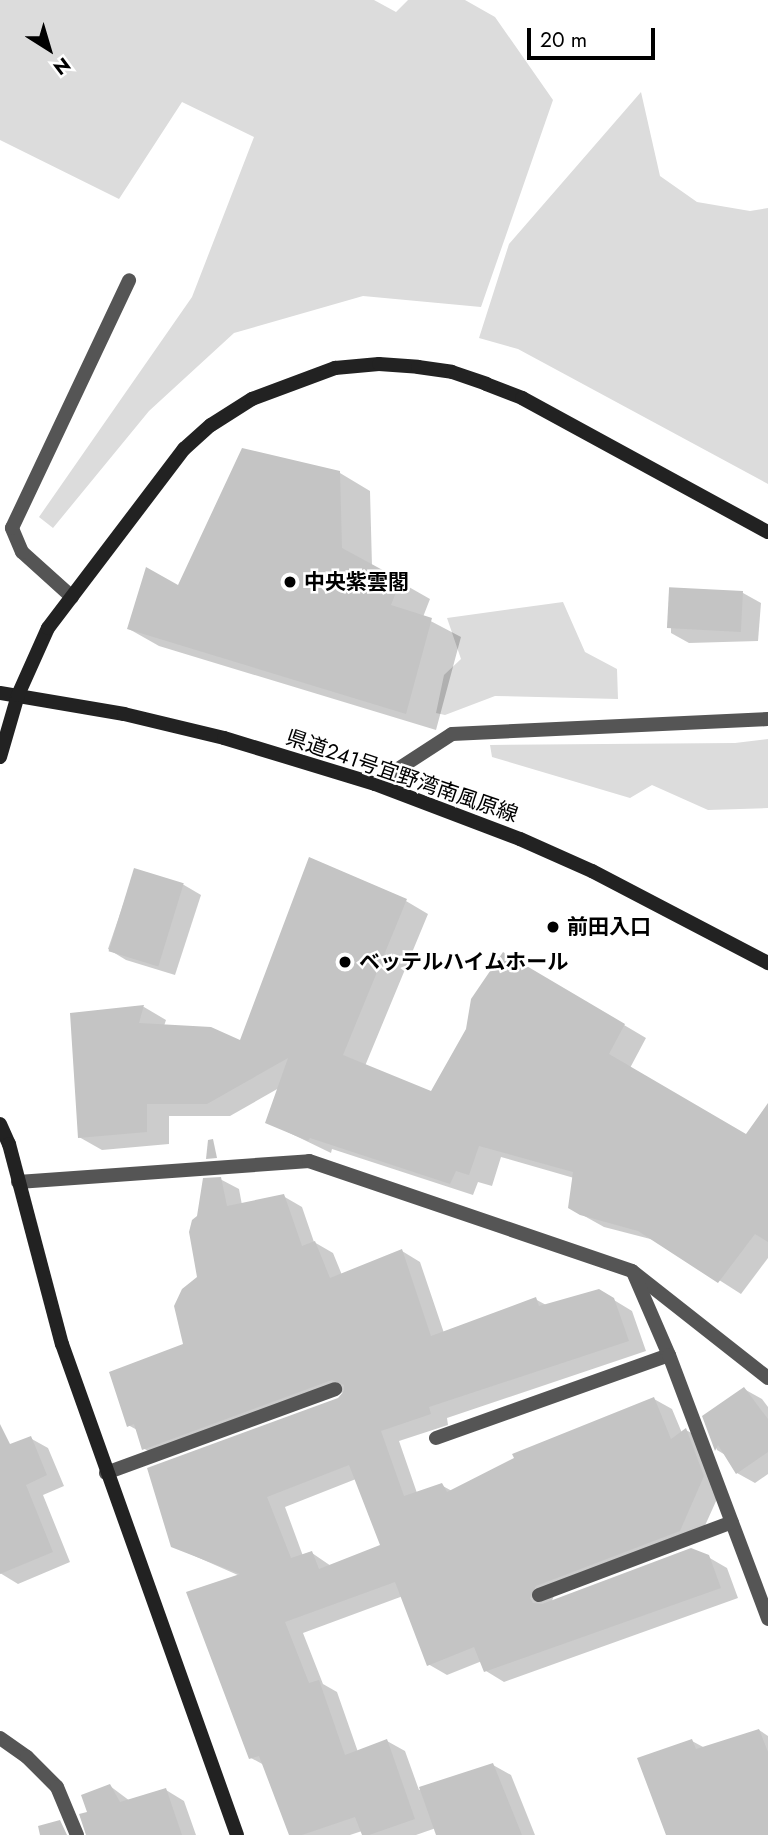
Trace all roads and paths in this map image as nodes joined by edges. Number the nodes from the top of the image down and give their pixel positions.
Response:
1 (129, 280) dead end
2 (768, 532) edge
3 (72, 597) junction
4 (0, 693) edge
5 (18, 695) junction
6 (768, 719) edge
7 (0, 757) edge
8 (375, 784) junction
9 (768, 963) edge
10 (0, 1124) edge
11 (0, 1149) edge
12 (18, 1182) junction
13 (632, 1271) junction
14 (669, 1354) junction
15 (768, 1378) edge
16 (335, 1389) dead end
17 (436, 1438) dead end
18 (106, 1474) junction
19 (732, 1522) junction
20 (540, 1595) dead end
21 (768, 1619) edge
22 (0, 1738) edge
23 (77, 1835) edge
24 (237, 1835) edge

1 - 3 street
2 - 3 street
3 - 5 street
4 - 5 street, 県道241号宜野湾南風原線
5 - 7 street
5 - 8 street, 県道241号宜野湾南風原線
6 - 8 street
8 - 9 street, 県道241号宜野湾南風原線
10 - 12 street
11 - 12 street
12 - 13 street
12 - 18 street
13 - 14 street
13 - 15 street
14 - 17 street
14 - 19 street
16 - 18 street
18 - 24 street
19 - 20 street
19 - 21 street
22 - 23 street

